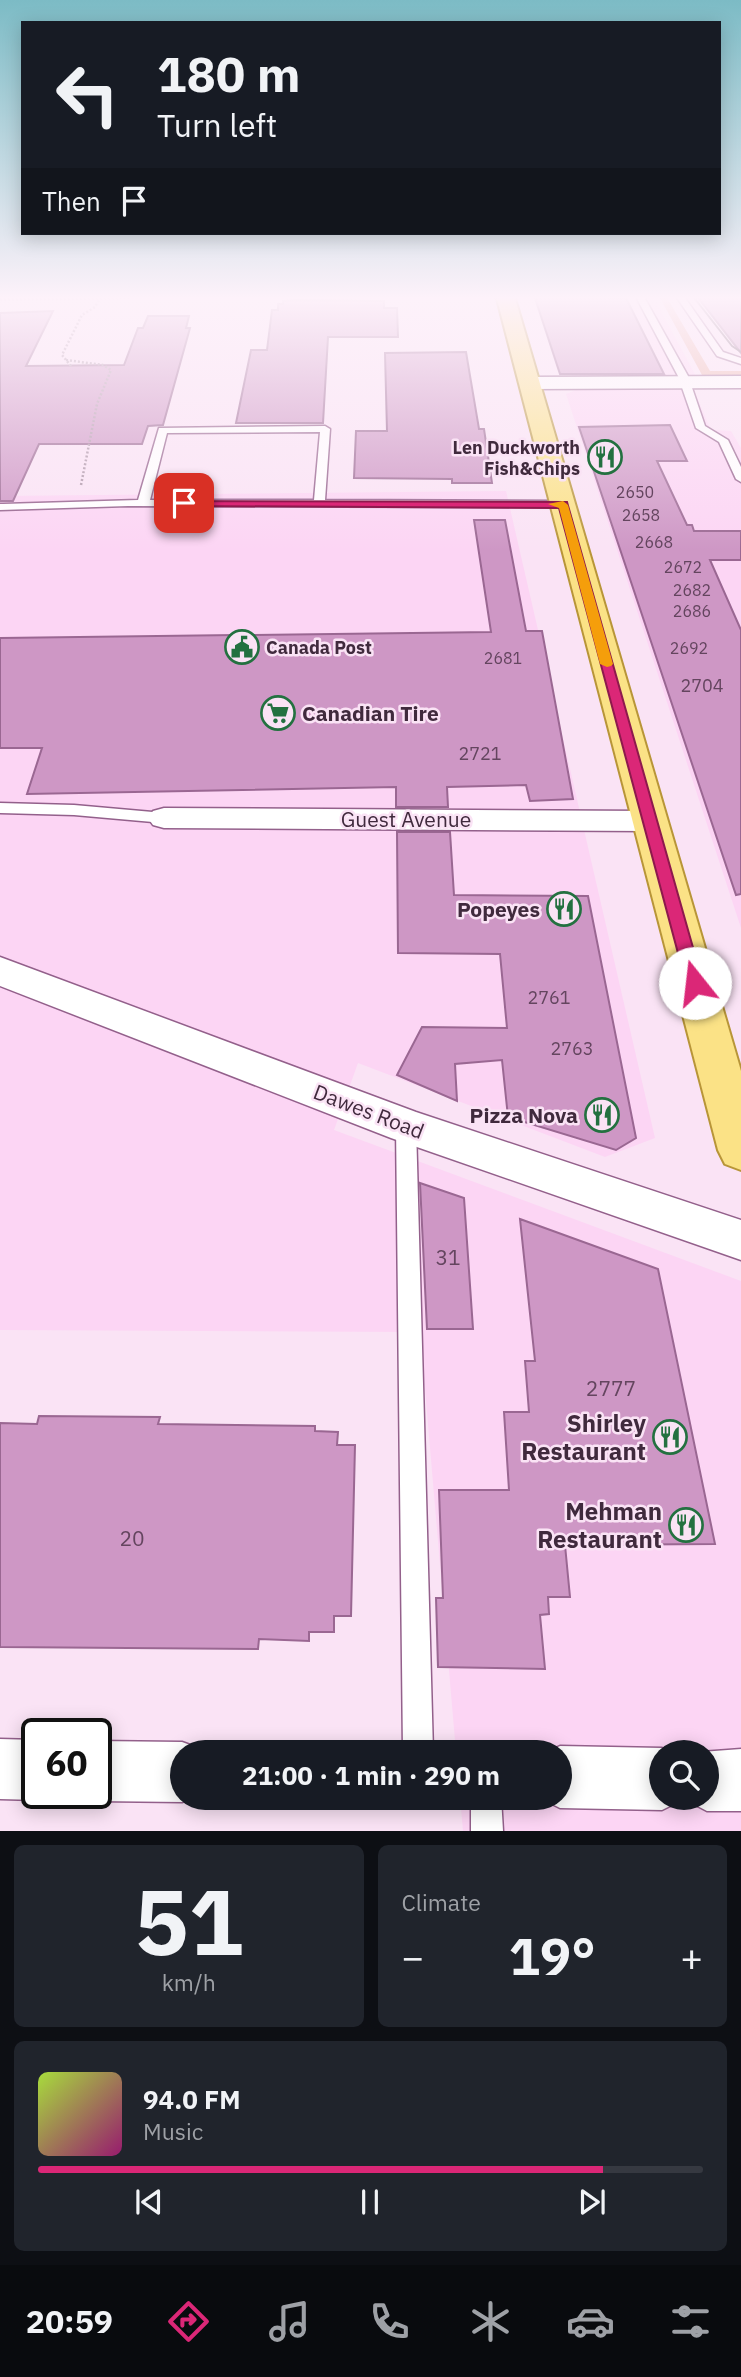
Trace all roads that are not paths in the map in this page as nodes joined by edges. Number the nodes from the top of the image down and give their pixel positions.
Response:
1 (685, 382) junction
2 (741, 382) edge
3 (530, 383) joint
4 (741, 479) edge
5 (143, 503) junction
6 (319, 503) junction
7 (563, 505) junction
8 (3, 507) dead end
9 (0, 808) edge
10 (164, 818) joint
11 (649, 821) junction
12 (0, 971) edge
13 (406, 1126) junction
14 (741, 1150) edge
15 (741, 1240) edge
16 (418, 1740) edge
17 (0, 1769) edge
18 (21, 1770) edge
19 (112, 1771) edge
20 (170, 1772) edge
21 (572, 1777) edge
22 (649, 1779) edge
23 (719, 1780) edge
24 (741, 1780) edge
25 (486, 1810) edge
26 (487, 1831) edge

1 - 2 street
1 - 3 street
1 - 4 lane
3 - 7 main road
5 - 6 lane
5 - 6 lane
5 - 8 lane
6 - 7 lane
7 - 11 main road
9 - 10 lane
10 - 11 street, Guest Avenue
11 - 14 main road
12 - 13 street, Dawes Road
13 - 15 street, Dawes Road
13 - 16 lane
17 - 18 street
19 - 20 street
21 - 22 street
23 - 24 street
25 - 26 lane

